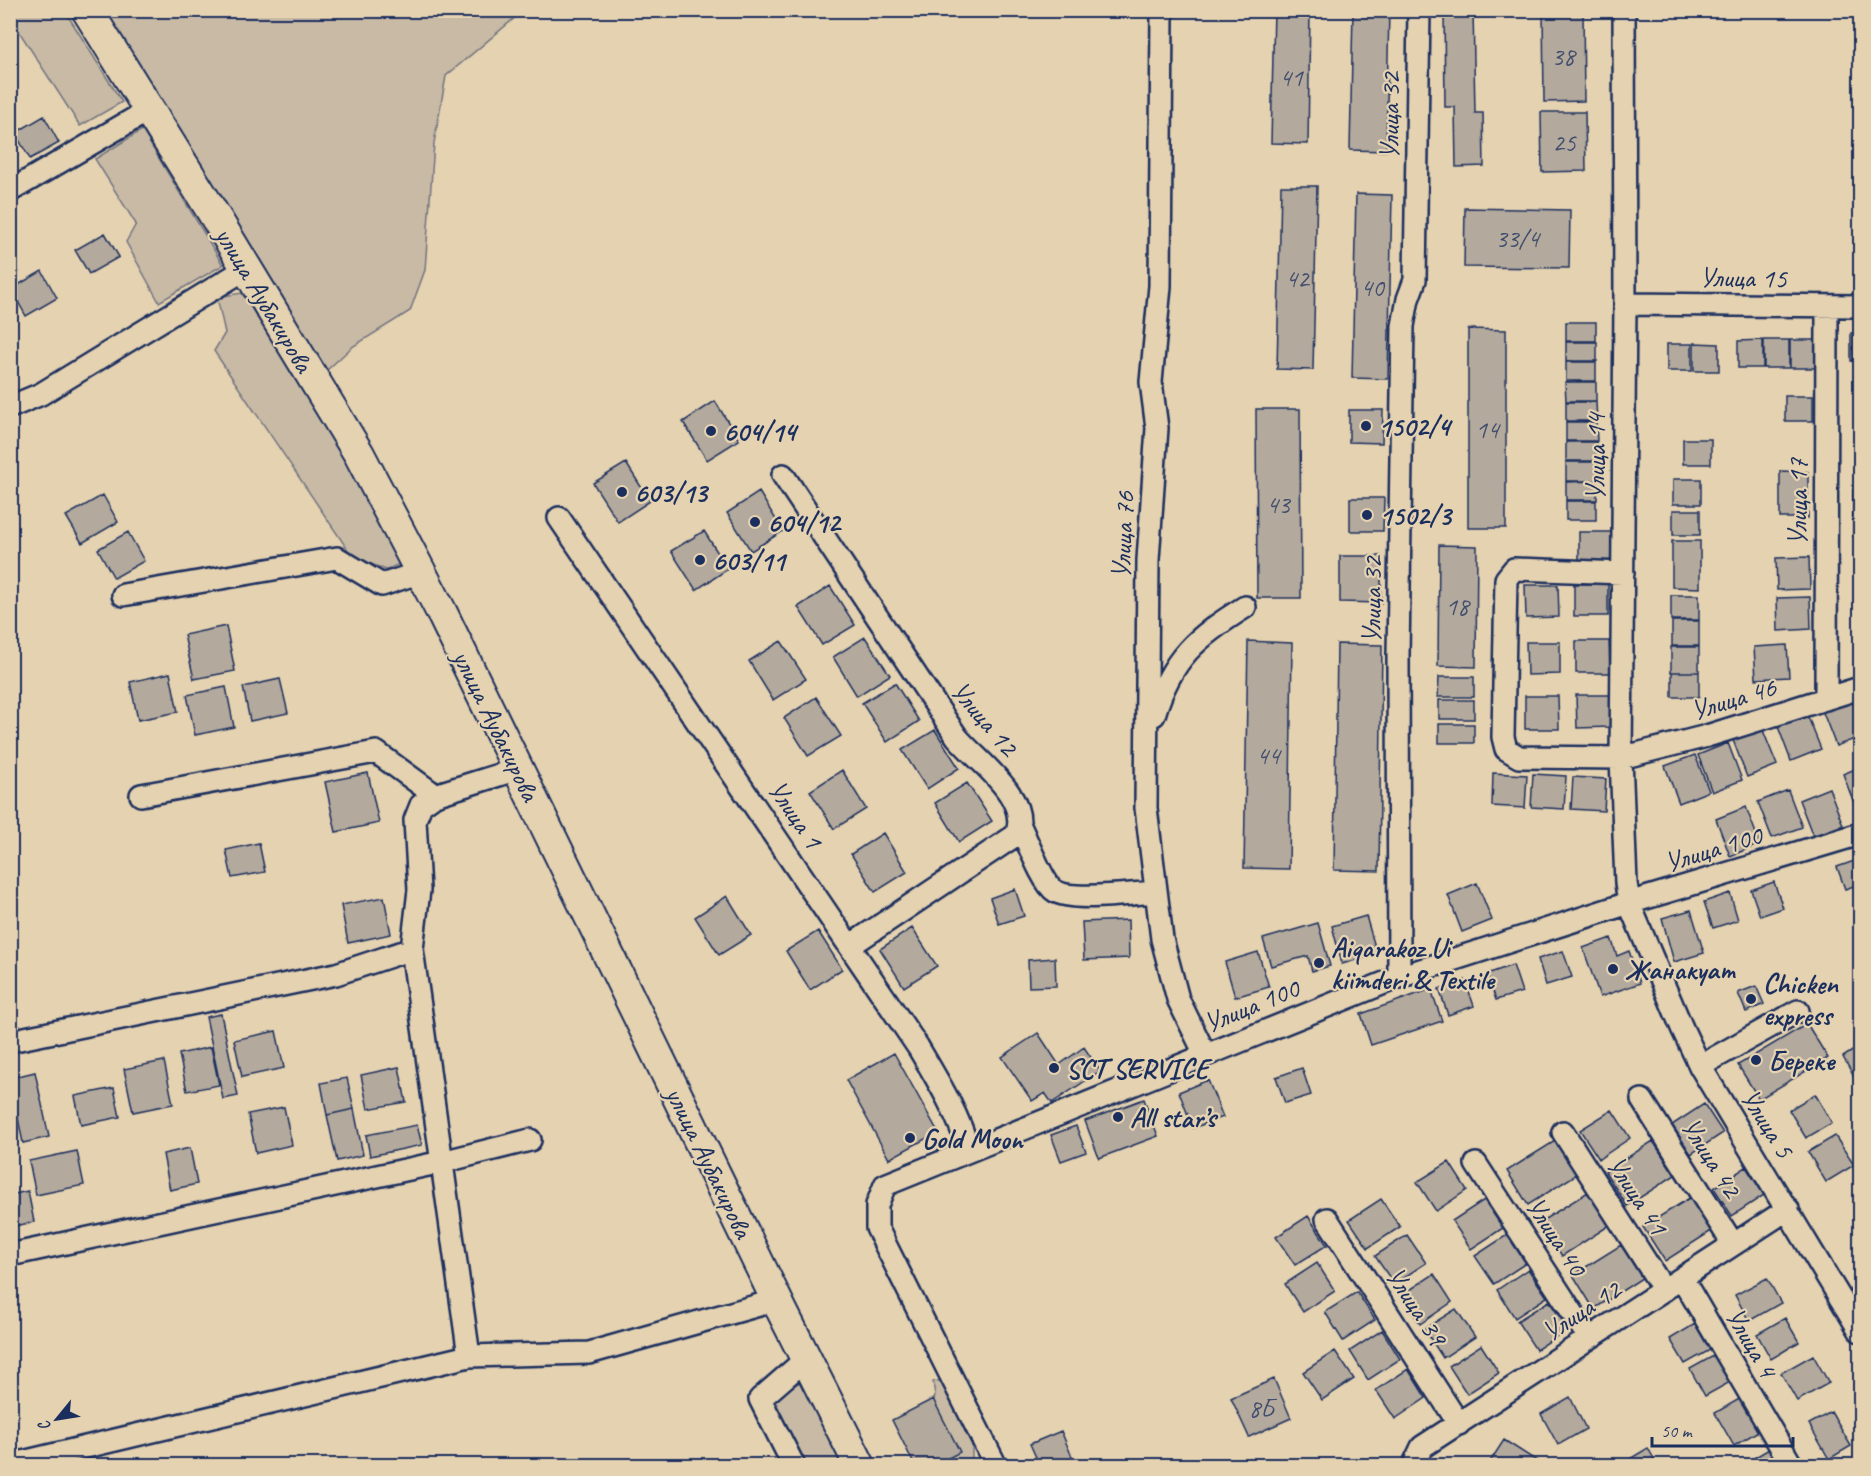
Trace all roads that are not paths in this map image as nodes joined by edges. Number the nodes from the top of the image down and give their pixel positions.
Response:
1 (87, 10) edge
2 (1162, 10) edge
3 (1419, 10) edge
4 (1624, 10) edge
5 (148, 110) junction
6 (10, 191) edge
7 (247, 268) junction
8 (1625, 304) junction
9 (1827, 306) junction
10 (1860, 306) edge
11 (10, 407) edge
12 (783, 476) dead end
13 (559, 518) dead end
14 (421, 572) junction
15 (1623, 573) junction
16 (123, 595) dead end
17 (1245, 607) dead end
18 (1860, 688) edge
19 (1826, 699) junction
20 (1147, 737) junction
21 (1620, 758) junction
22 (518, 769) junction
23 (141, 795) dead end
24 (435, 795) junction
25 (1020, 826) junction
26 (1860, 834) edge
27 (1156, 892) junction
28 (1629, 903) junction
29 (851, 945) junction
30 (412, 949) junction
31 (1399, 977) junction
32 (1798, 1011) dead end
33 (10, 1041) edge
34 (1205, 1054) junction
35 (1700, 1066) junction
36 (1642, 1100) dead end
37 (1563, 1132) dead end
38 (530, 1140) dead end
39 (969, 1151) junction
40 (442, 1162) junction
41 (1476, 1164) dead end
42 (1788, 1209) junction
43 (1327, 1219) dead end
44 (1733, 1244) junction
45 (10, 1255) edge
46 (1682, 1278) junction
47 (1664, 1290) junction
48 (777, 1300) junction
49 (1860, 1331) edge
50 (1589, 1338) junction
51 (470, 1356) junction
52 (806, 1359) junction
53 (1459, 1424) junction
54 (10, 1465) edge
55 (794, 1466) edge
56 (860, 1466) edge
57 (996, 1466) edge
58 (1413, 1466) edge
59 (1792, 1466) edge

1 - 5 main road, улица Аубакирова
2 - 20 street, Улица 76
3 - 31 street, Улица 32
4 - 8 street, Улица 14
5 - 6 street
5 - 7 main road, улица Аубакирова
7 - 11 street
7 - 14 main road, улица Аубакирова
8 - 9 street, Улица 15
8 - 15 street, Улица 14
9 - 10 street, Улица 15
9 - 19 street, Улица 17
12 - 25 street, Улица 12
13 - 29 street, Улица 1
14 - 16 street
14 - 22 main road, улица Аубакирова
15 - 21 street, Улица 14
15 - 21 street, Улица 46
17 - 20 street
18 - 19 street, Улица 46
19 - 21 street, Улица 46
20 - 27 street, Улица 76
21 - 28 street, Улица 14
22 - 24 street
22 - 48 main road, улица Аубакирова
23 - 24 street
24 - 30 street
25 - 27 street, Улица 12
25 - 29 street
26 - 28 street, Улица 100
27 - 34 street, Улица 76
28 - 31 street, Улица 100
28 - 35 street, Улица 5
29 - 39 street, Улица 1
30 - 33 street
30 - 40 street
31 - 34 street, Улица 100
32 - 35 street
34 - 39 street, Улица 100
35 - 42 street, Улица 5
36 - 44 street, Улица 42
37 - 47 street, Улица 41
38 - 40 street
39 - 57 street, Улица 100
40 - 45 street
40 - 51 street
41 - 50 street, Улица 40
42 - 44 street, Улица 12
42 - 49 street, Улица 5
43 - 53 street, Улица 39
44 - 46 street, Улица 12
46 - 47 street, Улица 12
46 - 59 street, Улица 4
47 - 50 street, Улица 12
48 - 51 street
48 - 52 main road, улица Аубакирова
50 - 53 street, Улица 12
51 - 54 street
52 - 55 street
52 - 56 main road, улица Аубакирова
53 - 58 street, Улица 12

